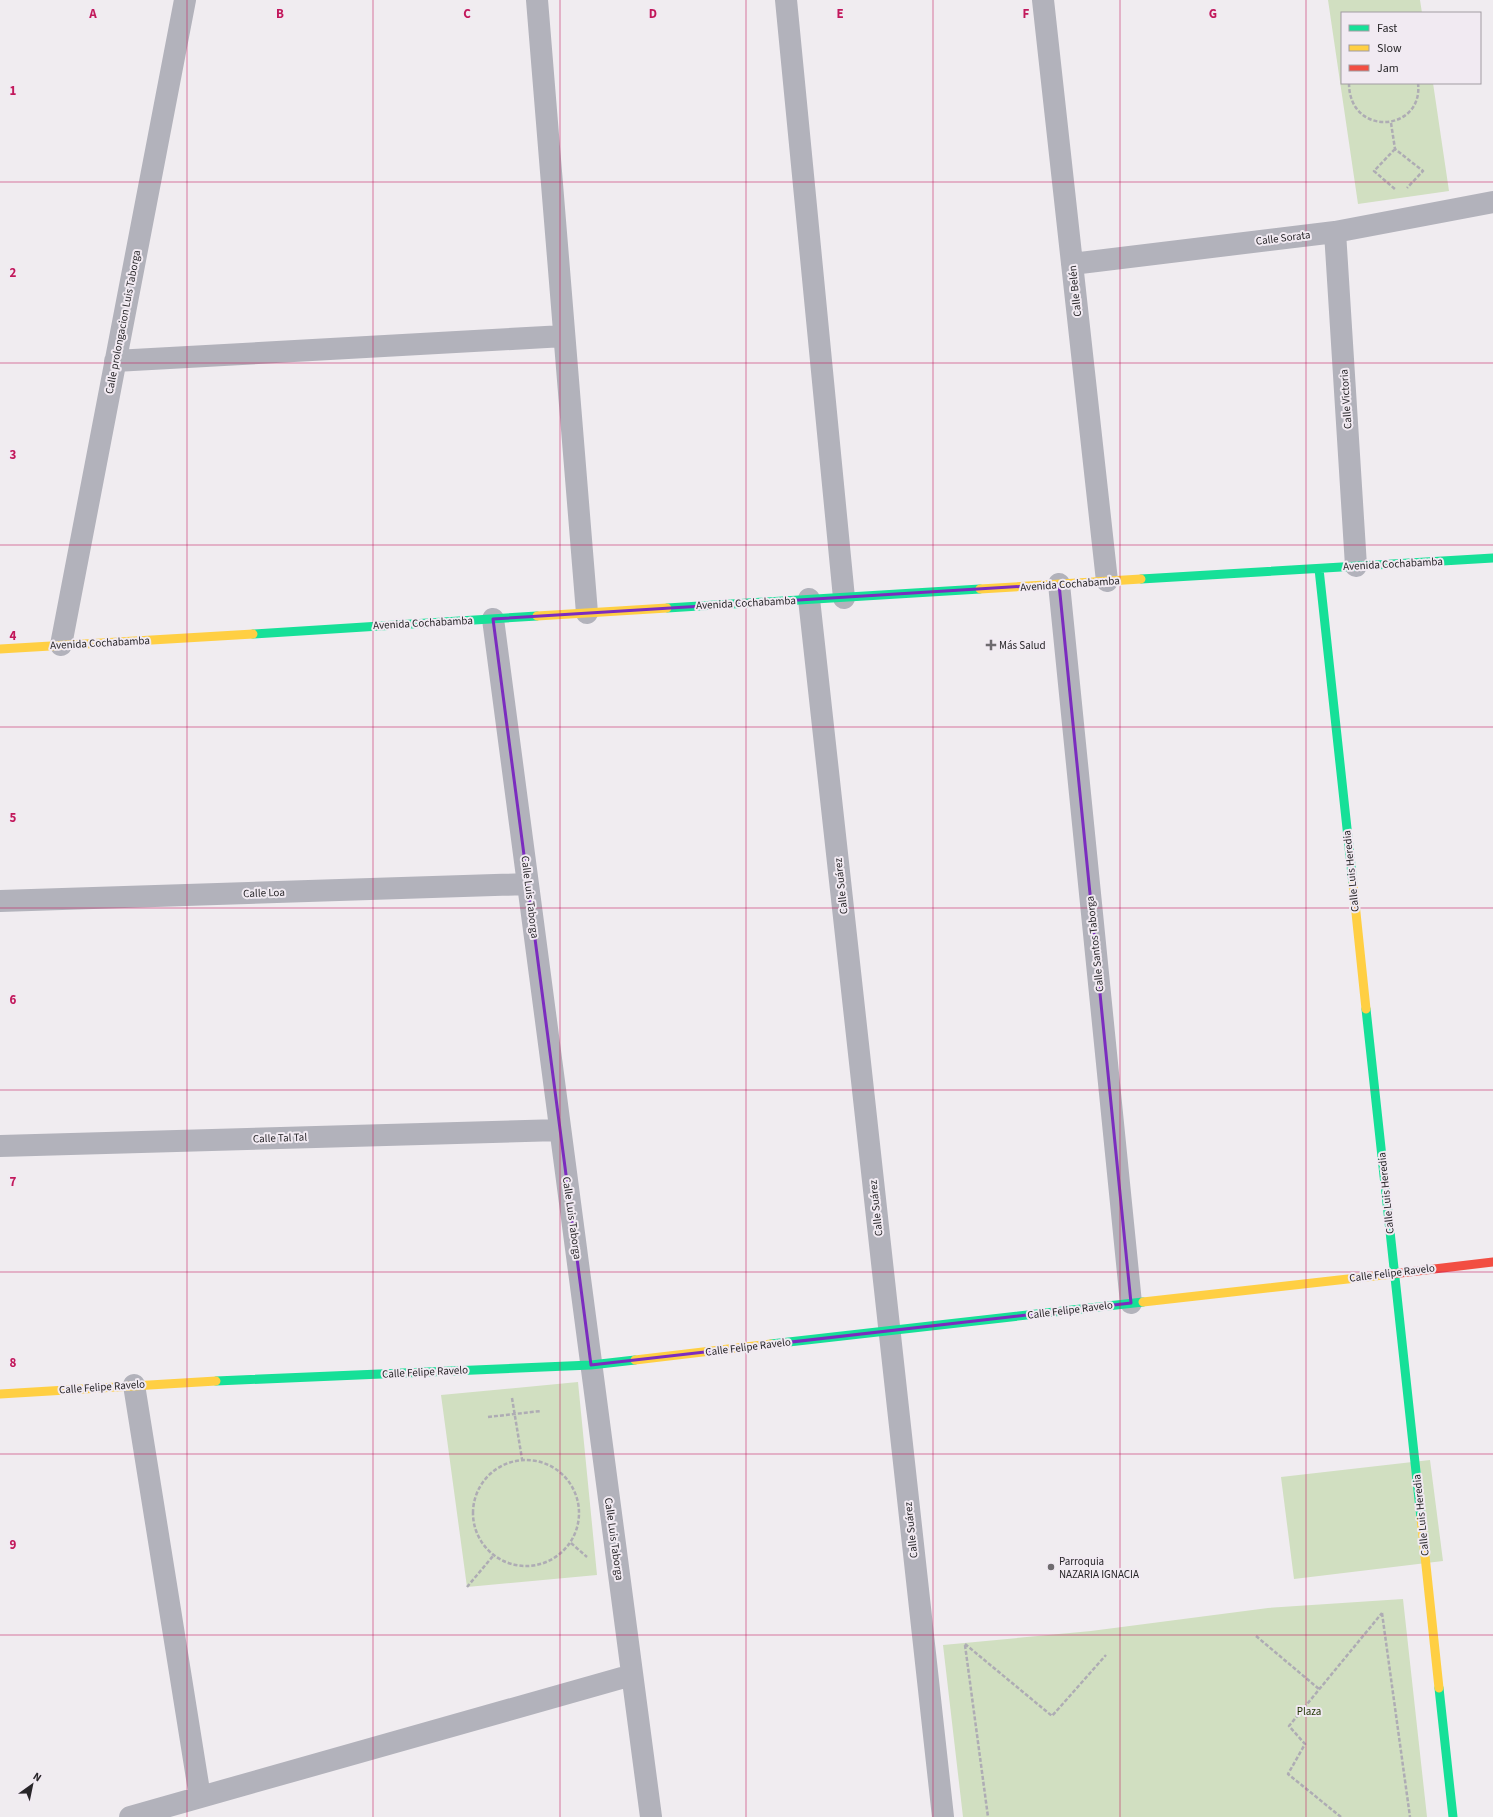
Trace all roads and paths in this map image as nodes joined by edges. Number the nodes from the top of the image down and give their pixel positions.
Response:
1 (185, 0) edge
2 (536, 0) edge
3 (786, 0) edge
4 (1043, 0) edge
5 (1349, 84) edge
6 (1418, 84) edge
7 (1390, 122) junction
8 (1395, 149) junction
9 (1402, 195) junction
10 (1493, 202) edge
11 (1407, 219) junction
12 (1335, 232) junction
13 (1072, 264) junction
14 (564, 336) junction
15 (115, 360) junction
16 (1493, 558) edge
17 (1356, 566) junction
18 (1319, 569) junction
19 (1107, 581) junction
20 (1059, 584) junction
21 (844, 598) junction
22 (809, 599) junction
23 (587, 613) junction
24 (493, 619) junction
25 (61, 645) junction
26 (0, 649) edge
27 (528, 884) junction
28 (0, 901) edge
29 (560, 1130) junction
30 (0, 1146) edge
31 (1493, 1262) edge
32 (1394, 1273) junction
33 (1131, 1303) junction
34 (889, 1330) junction
35 (591, 1365) junction
36 (508, 1368) junction
37 (134, 1385) junction
38 (0, 1394) edge
39 (541, 1411) dead end
40 (515, 1413) junction
41 (488, 1417) dead end
42 (522, 1459) junction
43 (493, 1556) junction
44 (467, 1587) dead end
45 (1256, 1636) dead end
46 (1106, 1655) dead end
47 (632, 1675) junction
48 (1319, 1689) junction
49 (200, 1797) junction
50 (130, 1817) edge
51 (651, 1817) edge
52 (943, 1817) edge
53 (988, 1817) edge
54 (1341, 1817) edge
55 (1410, 1817) edge
56 (1453, 1817) edge

1 - 15 street, Calle prolongacion Luis Taborga
2 - 14 street
3 - 21 street
4 - 13 street, Calle Belén
5 - 7 path
6 - 7 path
7 - 8 path
8 - 9 path
8 - 9 path
9 - 11 path
10 - 11 street, Calle Sorata
11 - 12 street, Calle Sorata
12 - 13 street, Calle Sorata
12 - 17 street, Calle Victoria
13 - 19 street, Calle Belén
14 - 15 street
14 - 23 street
15 - 25 street, Calle prolongacion Luis Taborga
16 - 17 street, Avenida Cochabamba
17 - 18 street, Avenida Cochabamba
18 - 19 street, Avenida Cochabamba
18 - 32 street, Calle Luis Heredia
19 - 20 street, Avenida Cochabamba
20 - 21 street, Avenida Cochabamba
20 - 33 street, Calle Santos Taborga
21 - 22 street, Avenida Cochabamba
22 - 23 street, Avenida Cochabamba
22 - 34 street, Calle Suárez
23 - 24 street, Avenida Cochabamba
24 - 25 street, Avenida Cochabamba
24 - 27 street, Calle Luis Taborga
25 - 26 street, Avenida Cochabamba
27 - 28 street, Calle Loa
27 - 29 street, Calle Luis Taborga
29 - 30 street, Calle Tal Tal
29 - 35 street, Calle Luis Taborga
31 - 32 street, Calle Felipe Ravelo
32 - 33 street, Calle Felipe Ravelo
32 - 56 street, Calle Luis Heredia
33 - 34 street, Calle Felipe Ravelo
34 - 35 street, Calle Felipe Ravelo
34 - 52 street, Calle Suárez
35 - 36 street, Calle Felipe Ravelo
35 - 47 street, Calle Luis Taborga
36 - 37 street, Calle Felipe Ravelo
36 - 40 path
37 - 38 street, Calle Felipe Ravelo
37 - 49 street
39 - 40 path
40 - 41 path
40 - 42 path
42 - 43 path
42 - 43 path
43 - 44 path
45 - 48 path
46 - 53 path
47 - 49 street
47 - 51 street, Calle Luis Taborga
48 - 54 path
48 - 55 path
49 - 50 street

